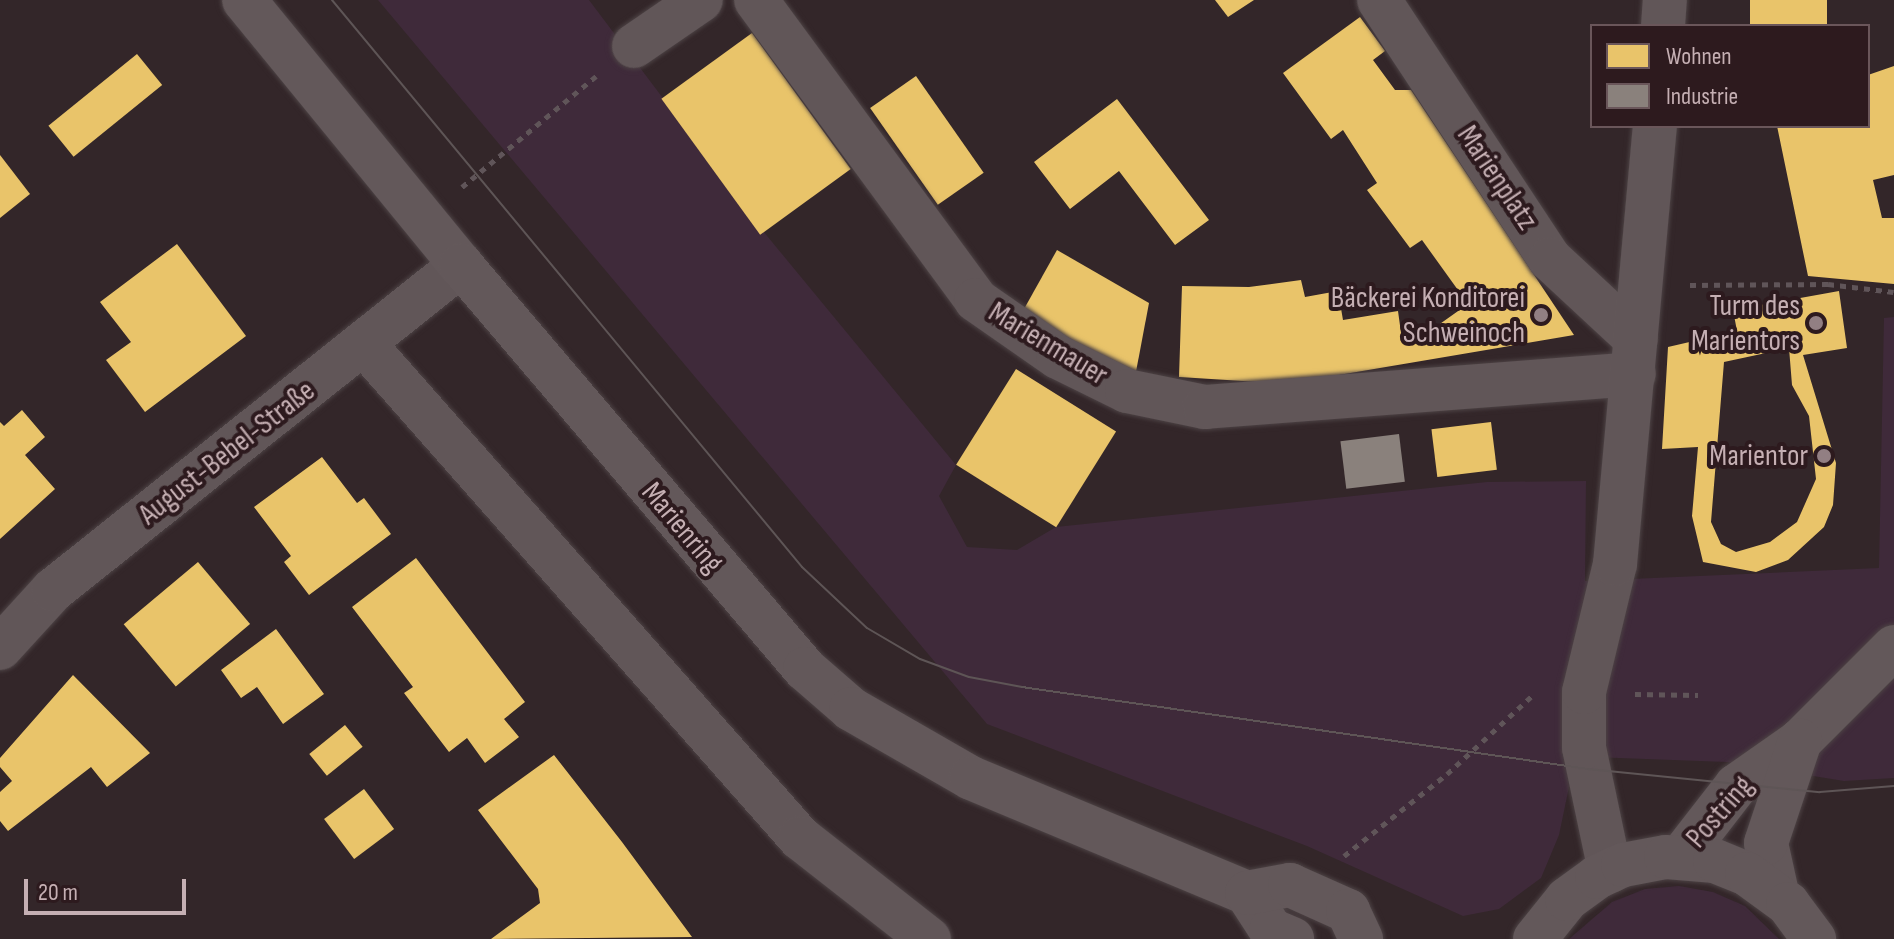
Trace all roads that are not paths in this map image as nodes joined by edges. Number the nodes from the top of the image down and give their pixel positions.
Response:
1 (244, 0) edge
2 (701, 0) edge
3 (756, 0) edge
4 (1379, 0) edge
5 (1665, 0) edge
6 (1663, 24) edge
7 (634, 46) road end
8 (1655, 128) edge
9 (461, 265) junction
10 (364, 344) junction
11 (1635, 356) junction
12 (1894, 647) edge
13 (0, 648) edge
14 (1800, 741) junction
15 (1681, 857) junction
16 (1610, 871) junction
17 (1247, 893) junction
18 (1777, 893) junction
19 (929, 939) edge
20 (1292, 939) edge
21 (1361, 939) edge
22 (1535, 939) edge
23 (1814, 939) edge

1 - 9 main road, Marienring
2 - 7 street
3 - 11 street, Marienmauer
4 - 11 street, Marienplatz
5 - 6 street
8 - 11 street
9 - 10 street, August-Bebel-Straße
9 - 17 main road, Marienring
10 - 13 street, August-Bebel-Straße
10 - 19 street
11 - 16 street
12 - 14 main road, Postring
14 - 15 main road, Postring
14 - 18 main road, Postring
15 - 16 main road
15 - 18 main road
16 - 22 main road
17 - 20 main road
17 - 21 main road
18 - 23 main road

